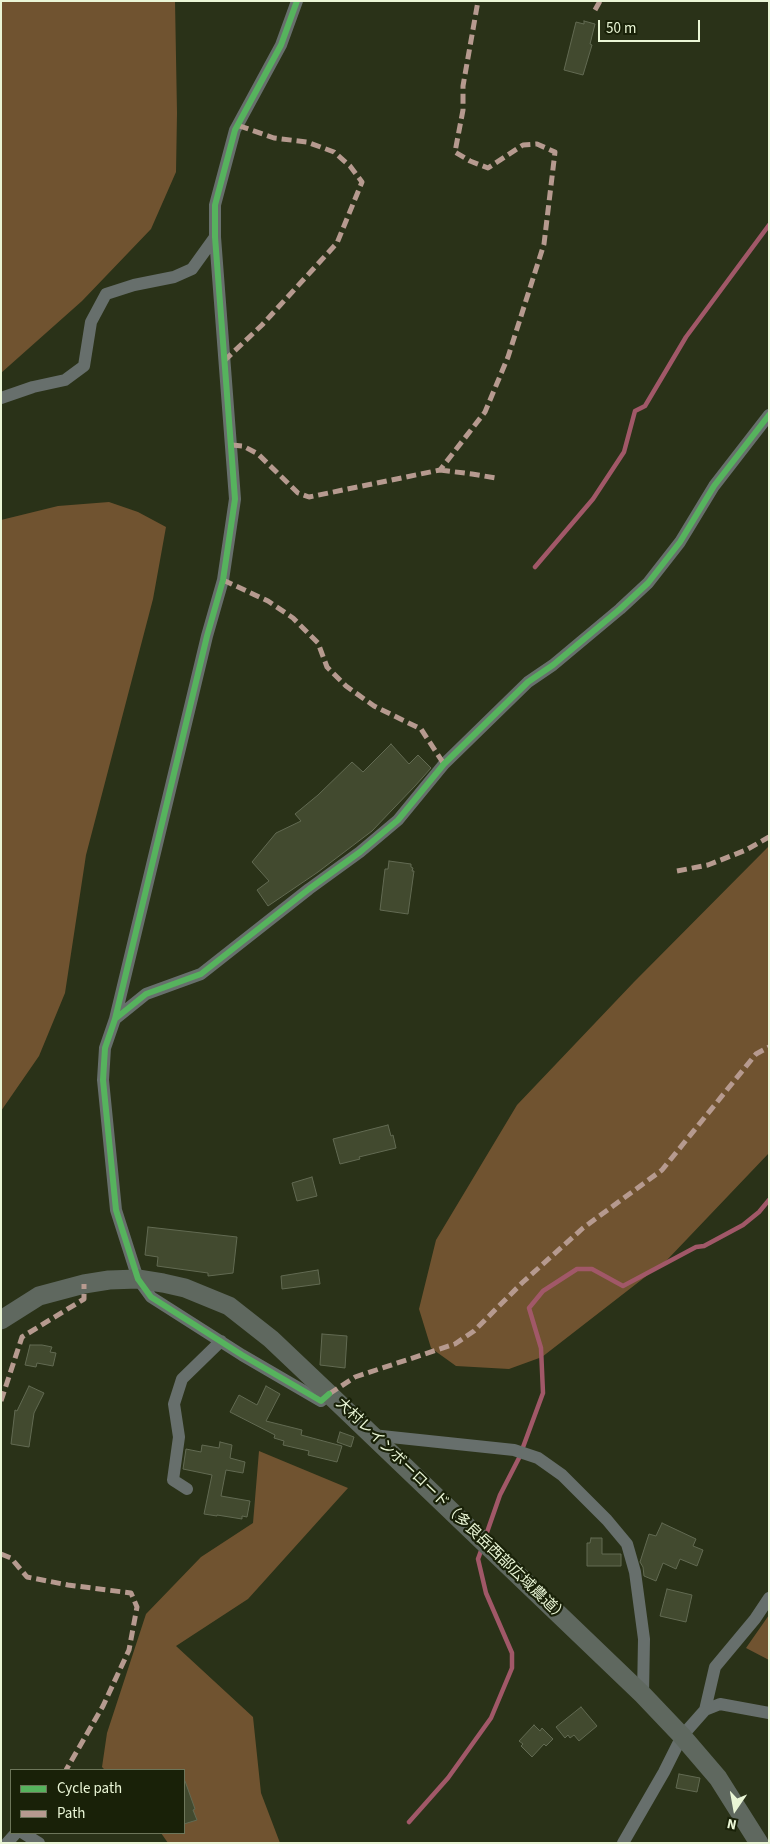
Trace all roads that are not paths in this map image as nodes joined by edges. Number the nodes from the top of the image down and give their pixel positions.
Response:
1 (297, 1) edge
2 (215, 237) junction
3 (1, 398) edge
4 (769, 416) edge
5 (115, 1019) junction
6 (138, 1279) junction
7 (1, 1320) edge
8 (221, 1341) junction
9 (329, 1394) junction
10 (372, 1435) junction
11 (187, 1489) dead end
12 (769, 1598) edge
13 (643, 1695) junction
14 (705, 1710) junction
15 (769, 1713) edge
16 (682, 1736) junction
17 (25, 1834) edge
18 (39, 1843) edge
19 (623, 1843) edge
20 (759, 1843) edge

1 - 2 street
2 - 3 street
2 - 5 street
4 - 5 street
5 - 6 street
6 - 7 street, 大村レインボーロード（多良岳西部広域農道）
6 - 8 street
6 - 9 street, 大村レインボーロード（多良岳西部広域農道）
8 - 9 street
8 - 11 street
9 - 10 street, 大村レインボーロード（多良岳西部広域農道）
10 - 13 street, 大村レインボーロード（多良岳西部広域農道）
10 - 13 street
12 - 14 street
13 - 16 street, 大村レインボーロード（多良岳西部広域農道）
14 - 15 street
14 - 16 street
16 - 19 street
16 - 20 street, 大村レインボーロード（多良岳西部広域農道）
17 - 18 street

